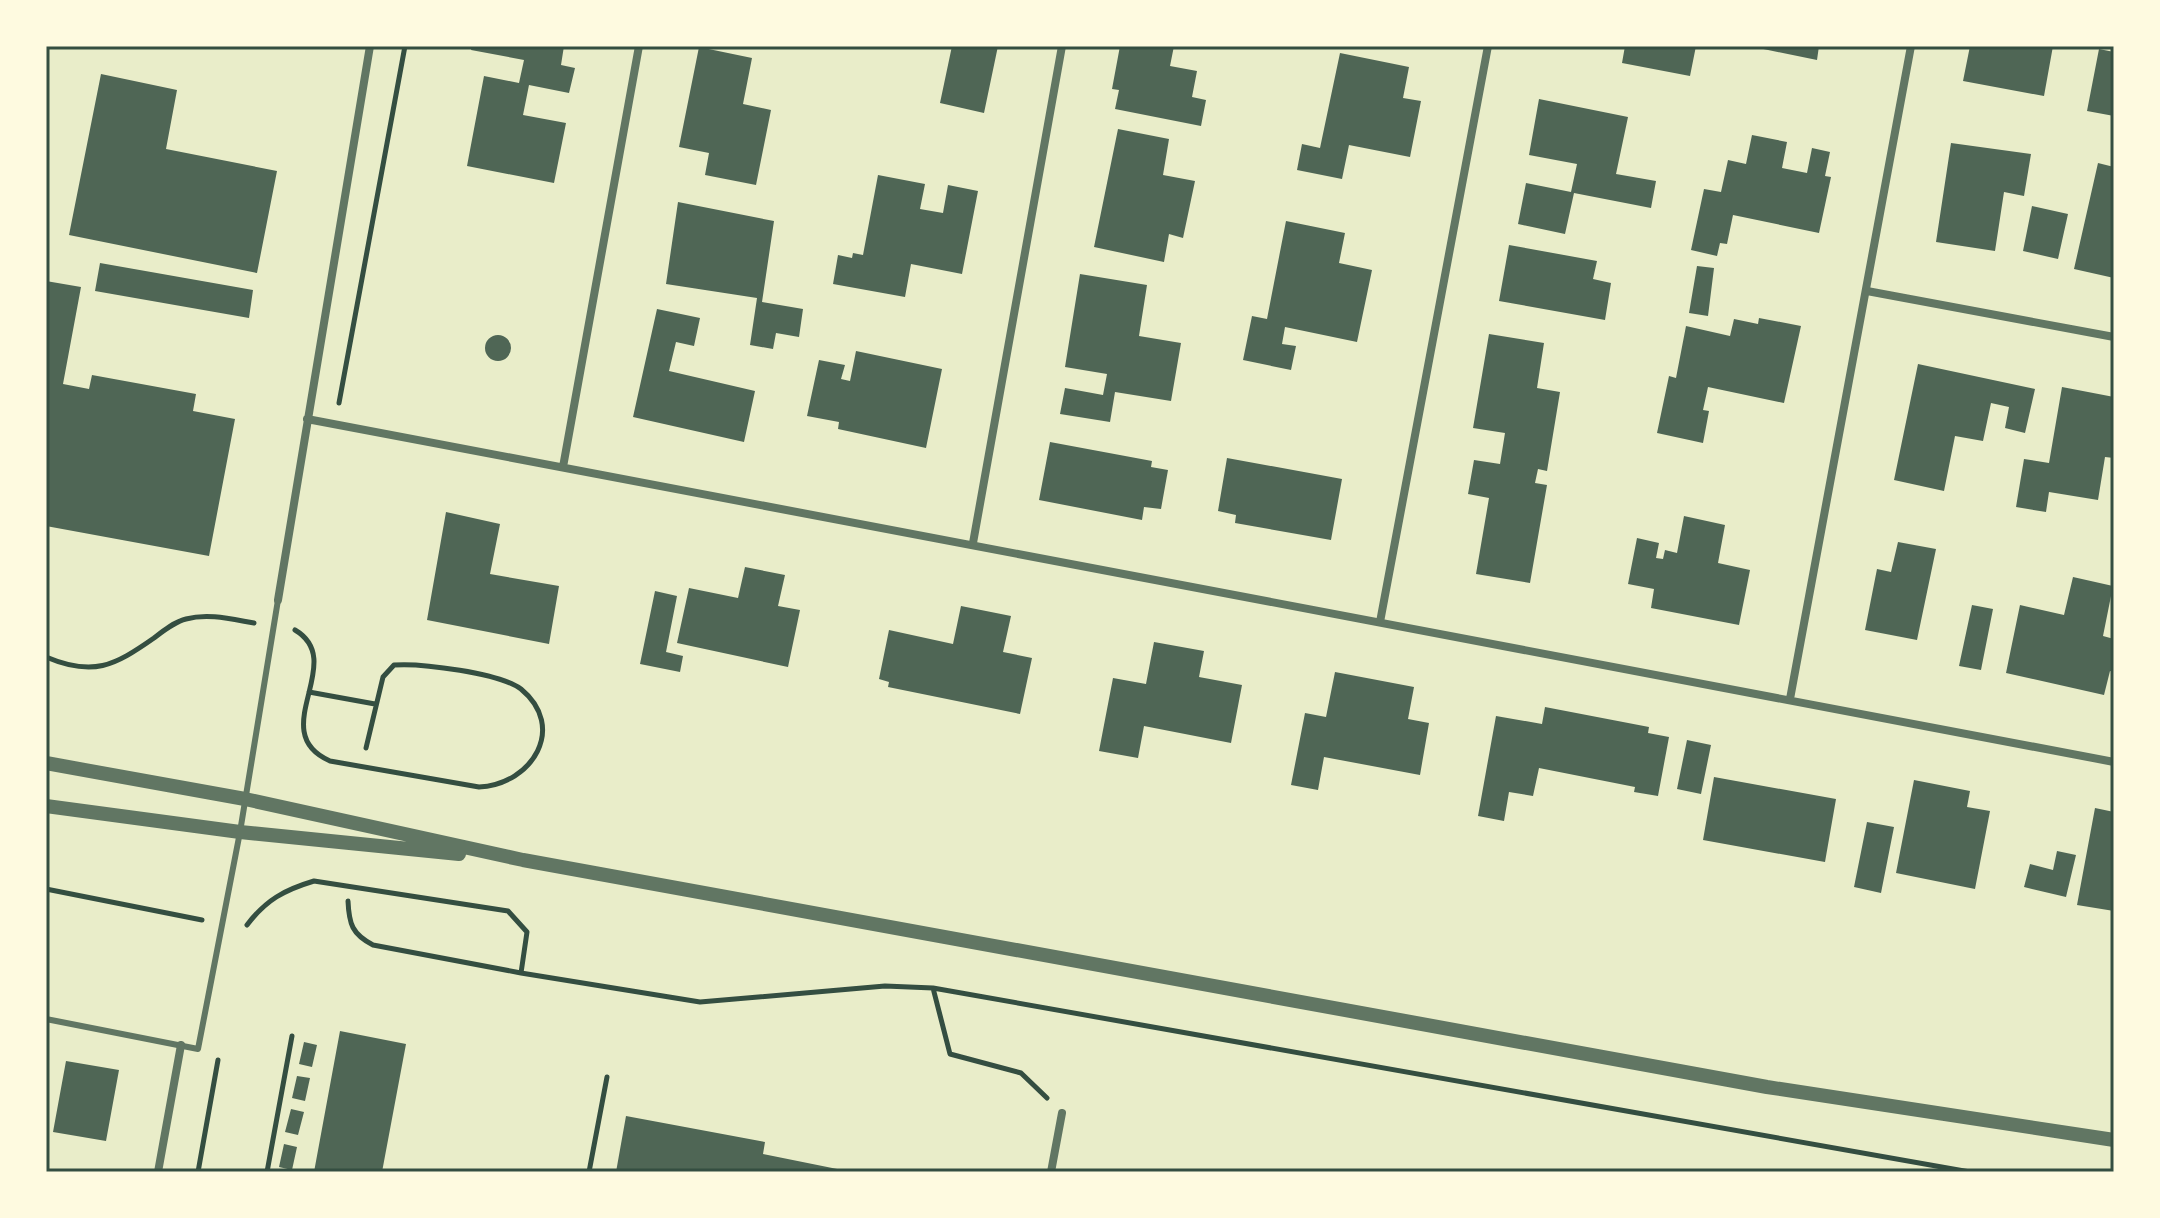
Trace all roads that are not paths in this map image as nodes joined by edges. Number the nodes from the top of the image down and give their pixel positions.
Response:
1 (370, 46) edge
2 (639, 46) edge
3 (1062, 46) edge
4 (1488, 46) edge
5 (1911, 46) edge
6 (1867, 291) junction
7 (2114, 337) edge
8 (307, 419) junction
9 (563, 467) junction
10 (973, 543) junction
11 (278, 600) joint
12 (1380, 622) junction
13 (1790, 699) junction
14 (2114, 762) edge
15 (46, 763) edge
16 (245, 799) junction
17 (46, 806) edge
18 (240, 832) junction
19 (523, 860) junction
20 (46, 1019) edge
21 (181, 1045) junction
22 (1062, 1113) road end
23 (2114, 1140) edge
24 (158, 1172) edge
25 (1051, 1172) edge

1 - 8 street
2 - 9 street
3 - 10 street
4 - 12 street
5 - 6 street
6 - 7 street
6 - 13 street
8 - 9 street
8 - 11 street
9 - 10 street
10 - 12 street
11 - 16 lane
12 - 13 street
13 - 14 street
15 - 16 street
16 - 18 lane
16 - 19 street
17 - 18 street
18 - 19 street
18 - 21 lane
19 - 23 street
20 - 21 lane
21 - 24 street
22 - 25 street

